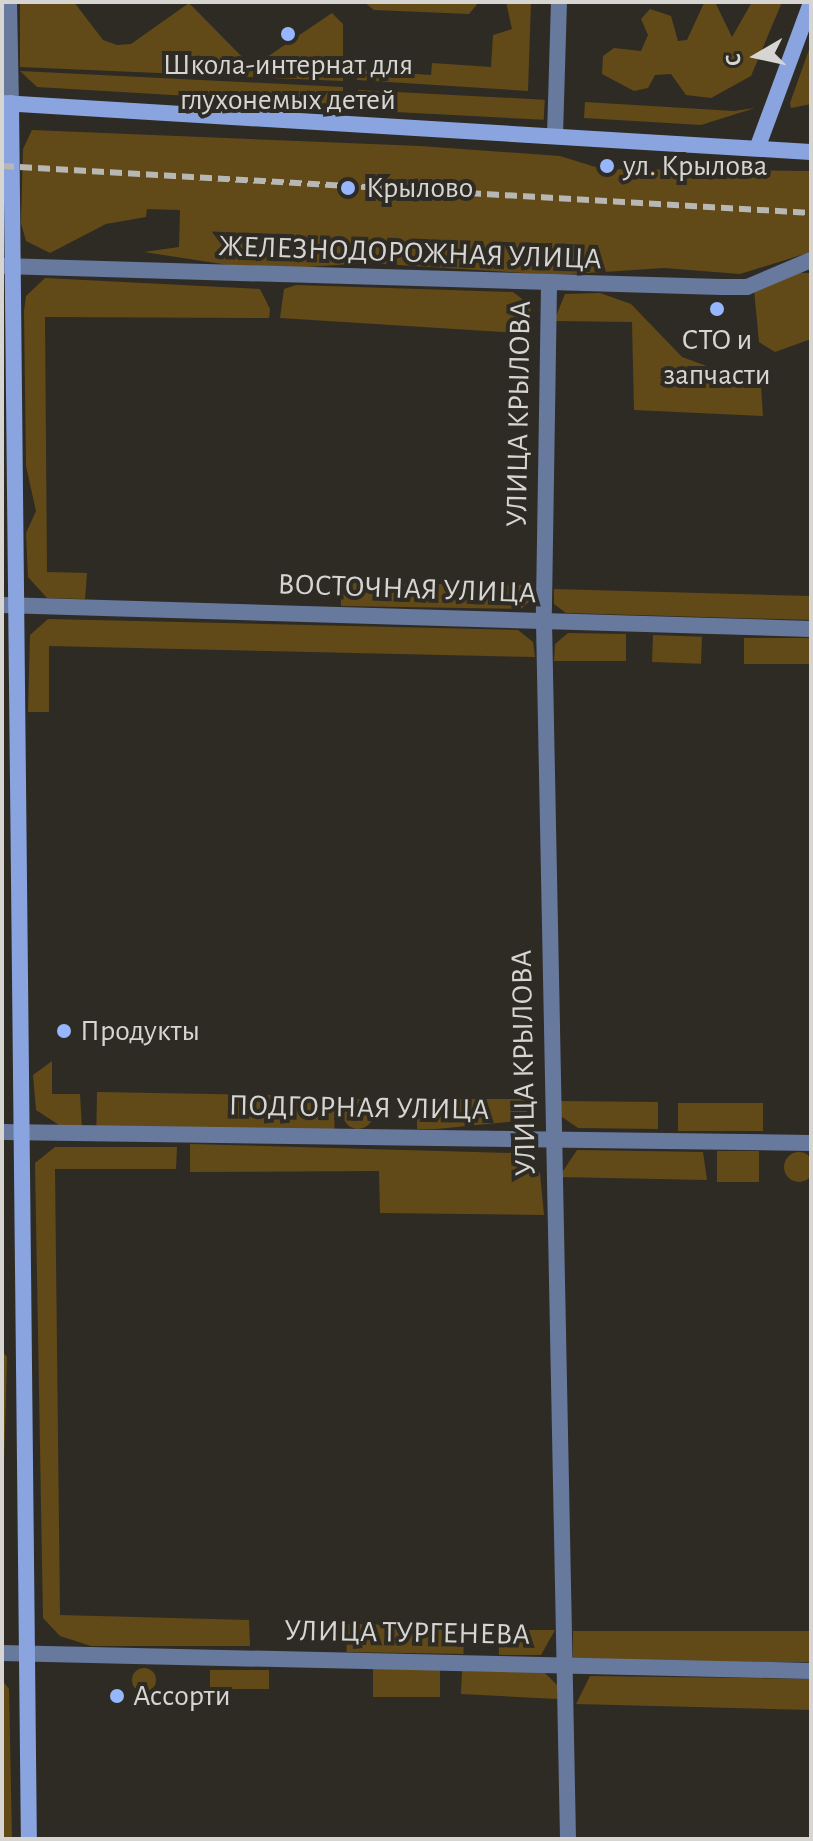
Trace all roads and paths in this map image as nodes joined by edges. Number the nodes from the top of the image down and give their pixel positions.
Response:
1 (9, 2) edge
2 (559, 2) edge
3 (811, 3) edge
4 (6, 103) edge
5 (555, 136) junction
6 (758, 146) junction
7 (811, 152) edge
8 (811, 260) edge
9 (6, 267) edge
10 (549, 286) junction
11 (6, 606) edge
12 (544, 622) junction
13 (811, 629) edge
14 (10, 1132) edge
15 (553, 1139) junction
16 (811, 1143) edge
17 (2, 1653) edge
18 (27, 1653) junction
19 (562, 1664) junction
20 (811, 1671) edge
21 (29, 1839) edge
22 (568, 1839) edge

1 - 4 street
2 - 5 street
3 - 6 main road
4 - 5 main road
4 - 9 main road
5 - 6 main road
6 - 7 main road
8 - 10 street, ЖЕЛЕЗНОДОРОЖНАЯ УЛИЦА
9 - 10 street, ЖЕЛЕЗНОДОРОЖНАЯ УЛИЦА
9 - 11 main road
10 - 12 street, УЛИЦА КРЫЛОВА
11 - 12 street, ВОСТОЧНАЯ УЛИЦА
11 - 14 main road
12 - 13 street, ВОСТОЧНАЯ УЛИЦА
12 - 15 street, УЛИЦА КРЫЛОВА
14 - 15 street, ПОДГОРНАЯ УЛИЦА
14 - 18 main road
15 - 16 street, ПОДГОРНАЯ УЛИЦА
15 - 19 street, УЛИЦА КРЫЛОВА
17 - 18 street, УЛИЦА ТУРГЕНЕВА
18 - 19 street, УЛИЦА ТУРГЕНЕВА
18 - 21 main road
19 - 20 street, УЛИЦА ТУРГЕНЕВА
19 - 22 street, УЛИЦА КРЫЛОВА

